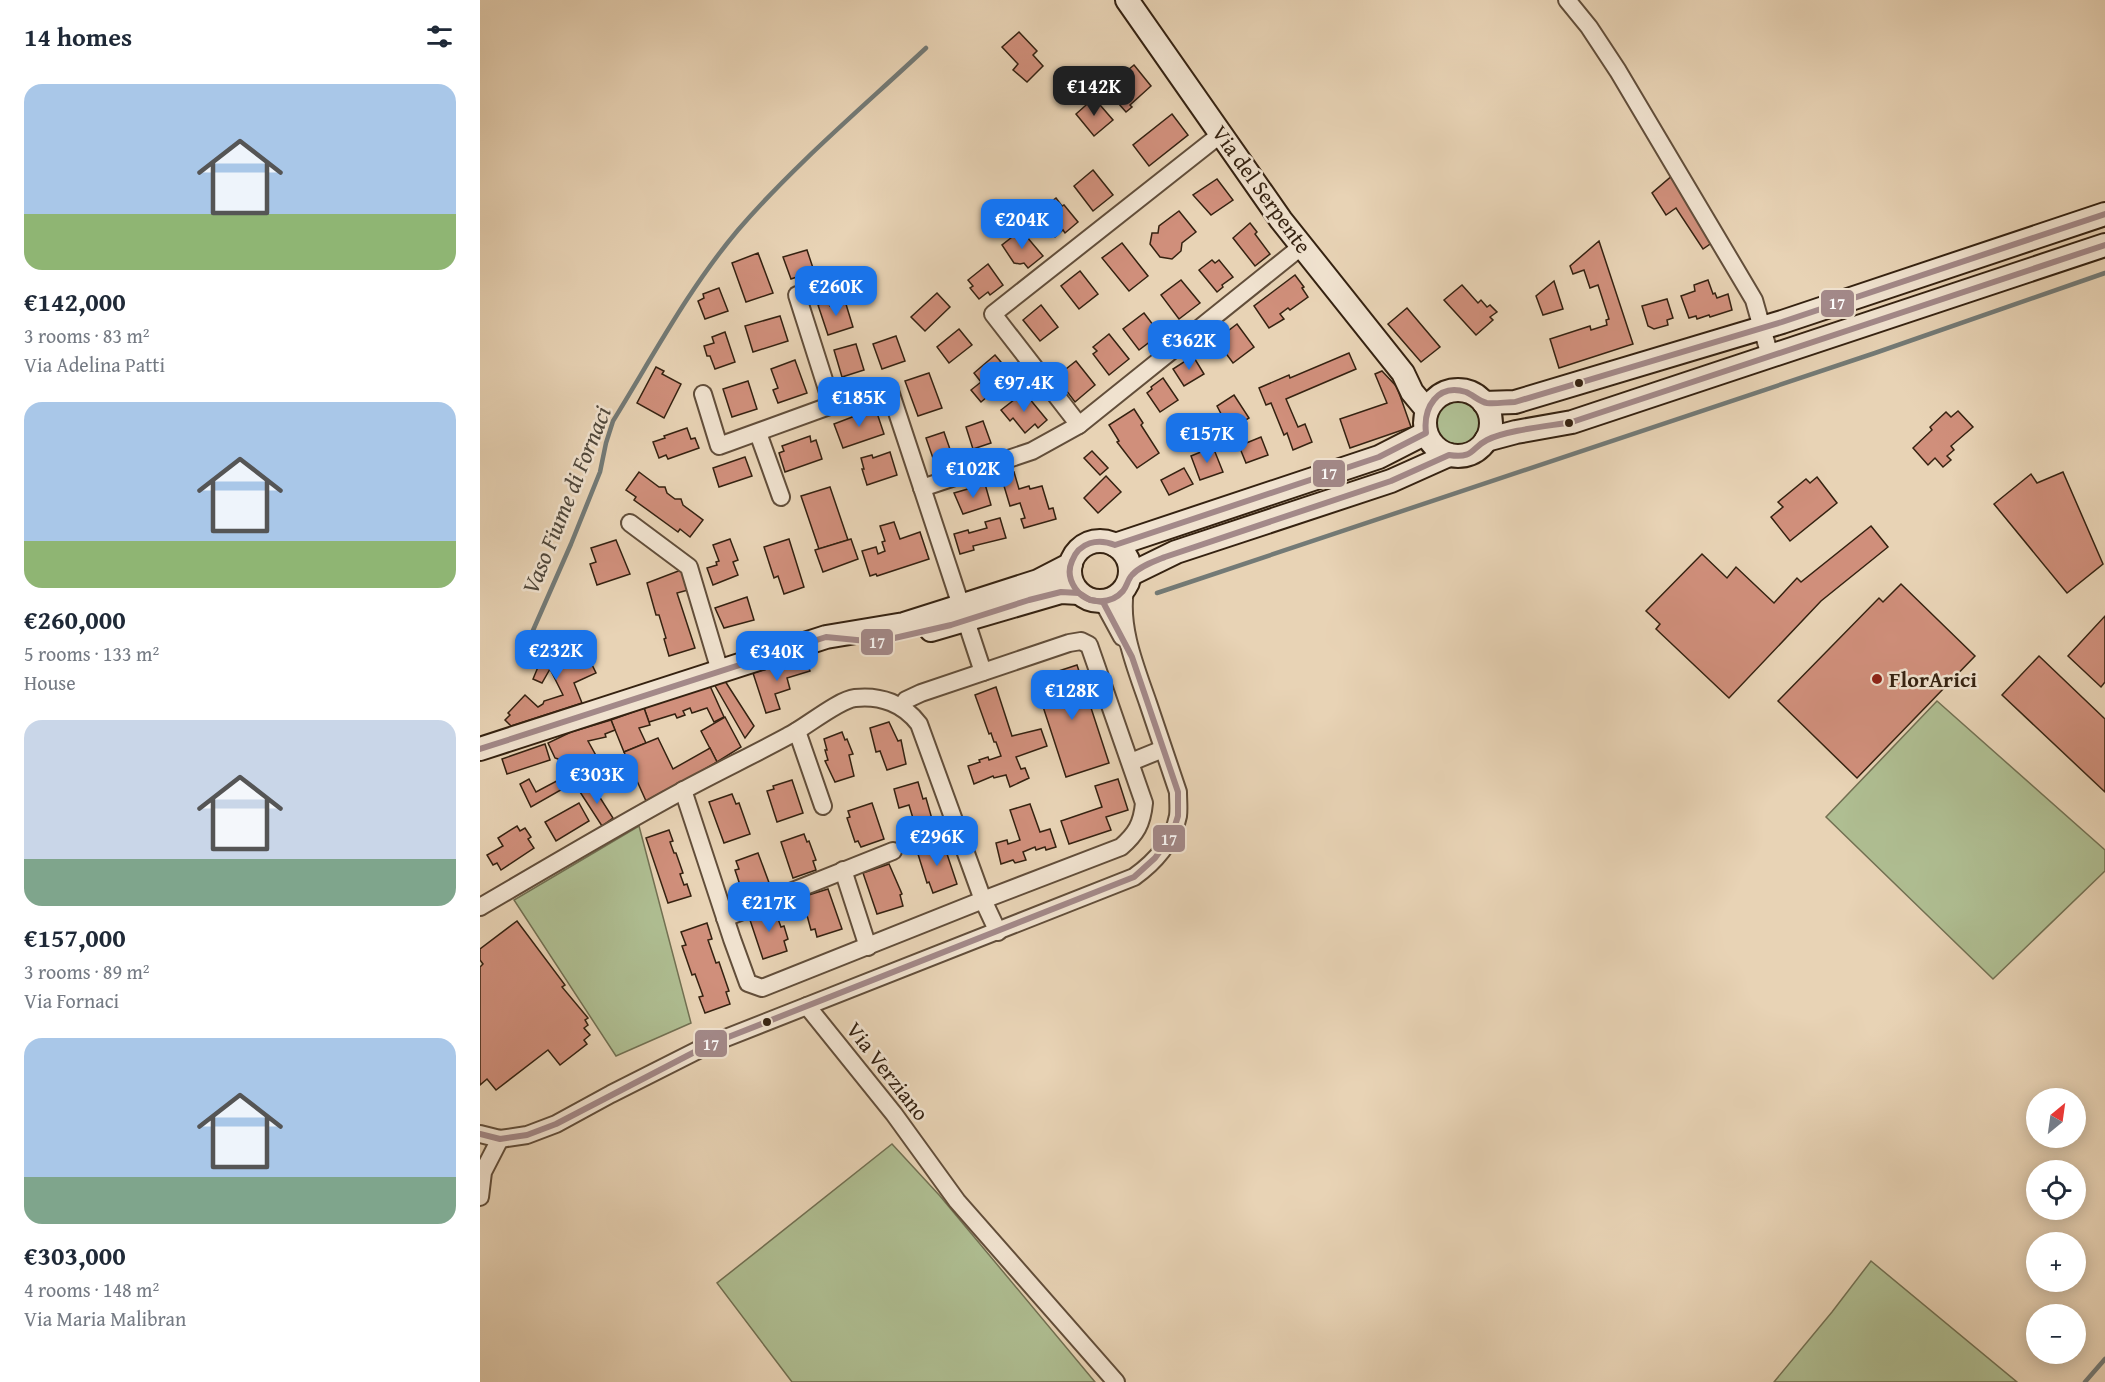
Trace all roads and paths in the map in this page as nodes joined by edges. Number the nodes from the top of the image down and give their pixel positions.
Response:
1 (1127, 0) edge
2 (1567, 0) edge
3 (1221, 134) junction
4 (2105, 214) edge
5 (2019, 242) junction
6 (2105, 245) edge
7 (1302, 246) junction
8 (2026, 272) junction
9 (797, 295) dead end
10 (1762, 327) junction
11 (1770, 357) junction
12 (704, 394) dead end
13 (1434, 402) junction
14 (1484, 403) junction
15 (832, 405) junction
16 (1079, 425) junction
17 (758, 433) junction
18 (1426, 433) junction
19 (1486, 440) junction
20 (1449, 455) junction
21 (922, 488) junction
22 (781, 497) dead end
23 (630, 523) dead end
24 (1115, 545) junction
25 (1071, 564) junction
26 (1128, 582) junction
27 (1079, 593) junction
28 (1103, 602) junction
29 (965, 612) junction
30 (1132, 657) junction
31 (720, 671) junction
32 (983, 672) junction
33 (902, 707) junction
34 (797, 731) junction
35 (480, 749) edge
36 (1163, 749) junction
37 (1131, 762) junction
38 (683, 790) junction
39 (823, 806) dead end
40 (893, 851) dead end
41 (843, 870) junction
42 (983, 900) junction
43 (480, 907) edge
44 (725, 918) junction
45 (998, 932) junction
46 (868, 947) junction
47 (807, 1006) junction
48 (480, 1134) edge
49 (500, 1139) junction
50 (480, 1197) edge
51 (1116, 1382) edge

1 - 3 street, Via del Serpente
2 - 10 street
3 - 7 street, Via del Serpente
3 - 16 street
4 - 5 street
5 - 8 street
5 - 10 street
6 - 8 street
7 - 13 street, Via del Serpente
7 - 16 street
8 - 11 street
9 - 15 street
10 - 11 street
10 - 14 street
11 - 19 street
12 - 17 street
13 - 14 street
13 - 18 street
14 - 19 street
15 - 17 street
15 - 21 street
16 - 21 street
17 - 22 street
18 - 20 street
18 - 24 street
19 - 20 street
20 - 26 street
21 - 29 street
23 - 31 street
24 - 25 street
24 - 26 street
25 - 27 street
25 - 29 street
26 - 28 street
26 - 30 street
27 - 28 street
27 - 29 street
28 - 30 street
29 - 31 street
29 - 32 street
30 - 36 street
31 - 35 street
32 - 33 street
32 - 37 street
33 - 34 street
33 - 42 street
34 - 38 street
34 - 39 street
36 - 37 street
36 - 45 street
37 - 42 street
38 - 43 street
38 - 44 street
40 - 41 street
41 - 44 street
41 - 46 street
42 - 45 street
42 - 46 street
44 - 46 street
45 - 47 street
47 - 49 street
47 - 51 street, Via Verziano
48 - 49 street
49 - 50 street

